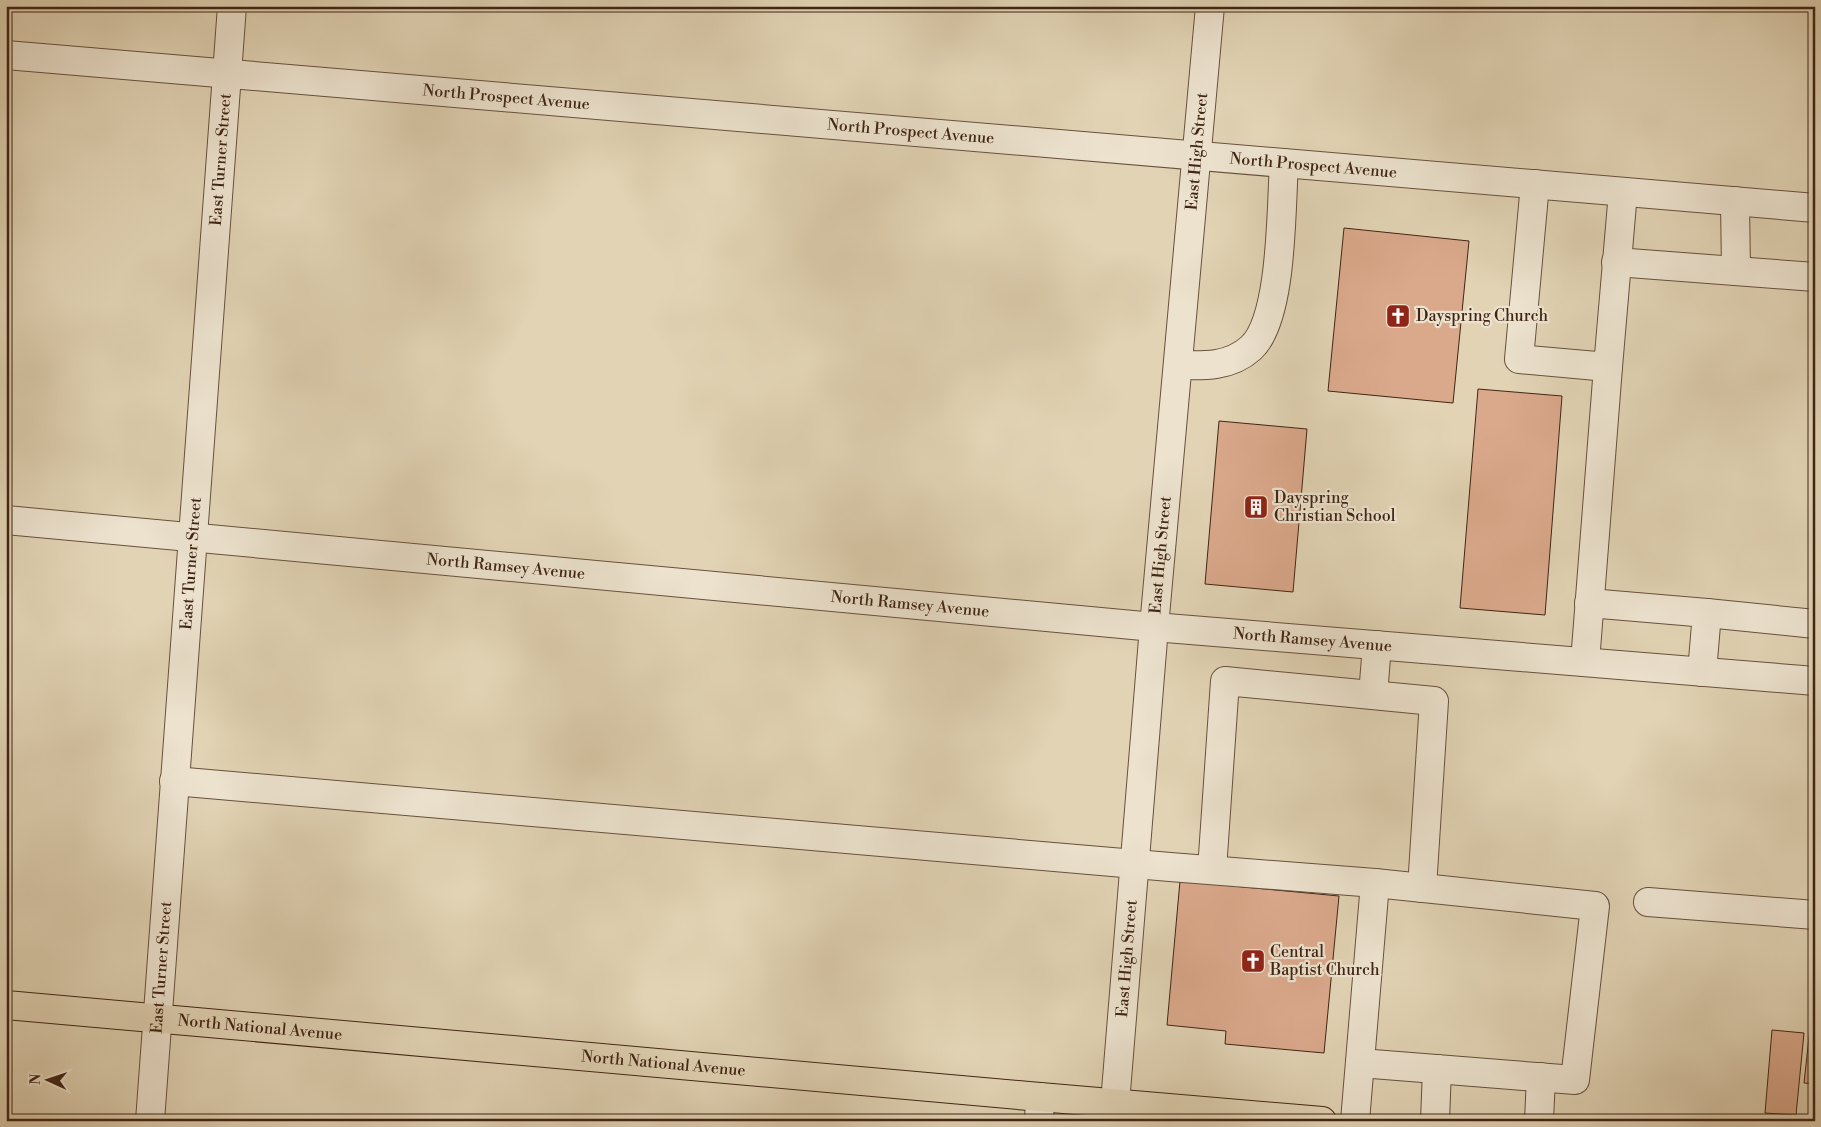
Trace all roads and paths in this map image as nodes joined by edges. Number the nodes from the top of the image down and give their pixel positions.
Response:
1 (232, 6) edge
2 (1210, 6) edge
3 (6, 55) edge
4 (226, 74) junction
5 (1197, 156) junction
6 (1284, 163) junction
7 (1535, 184) junction
8 (1623, 192) junction
9 (1735, 201) junction
10 (1815, 208) edge
11 (1616, 262) junction
12 (1736, 271) junction
13 (1815, 278) edge
14 (1178, 365) junction
15 (1608, 367) junction
16 (6, 520) edge
17 (192, 536) junction
18 (1589, 603) junction
19 (1707, 613) junction
20 (1815, 624) edge
21 (1154, 627) junction
22 (1377, 645) junction
23 (1585, 662) junction
24 (1702, 672) junction
25 (1815, 681) edge
26 (1373, 695) junction
27 (174, 780) junction
28 (1135, 863) junction
29 (1212, 870) junction
30 (1375, 883) junction
31 (1422, 888) junction
32 (1648, 902) dead end
33 (1815, 915) edge
34 (6, 1005) edge
35 (157, 1018) junction
36 (1360, 1062) junction
37 (1437, 1068) junction
38 (1541, 1077) junction
39 (1115, 1103) junction
40 (1040, 1109) edge
41 (150, 1121) edge
42 (1322, 1121) edge
43 (1355, 1121) edge
44 (1435, 1121) edge
45 (1539, 1121) edge

1 - 4 street, East Turner Street
2 - 5 street, East High Street
3 - 4 street, North Prospect Avenue
4 - 5 street, North Prospect Avenue
4 - 17 street, East Turner Street
5 - 6 street, North Prospect Avenue
5 - 14 street, East High Street
6 - 7 street, North Prospect Avenue
6 - 14 street
7 - 8 street, North Prospect Avenue
7 - 15 street
8 - 9 street, North Prospect Avenue
8 - 11 street
9 - 10 street, North Prospect Avenue
9 - 12 street
11 - 12 street
11 - 15 street
12 - 13 street
14 - 21 street, East High Street
15 - 18 street
16 - 17 street, North Ramsey Avenue
17 - 21 street, North Ramsey Avenue
17 - 27 street, East Turner Street
18 - 19 street
18 - 23 street
19 - 20 street
19 - 24 street
21 - 22 street, North Ramsey Avenue
21 - 28 street, East High Street
22 - 23 street, North Ramsey Avenue
22 - 26 street
23 - 24 street, North Ramsey Avenue
24 - 25 street, North Ramsey Avenue
26 - 29 street
26 - 31 street
27 - 28 street
27 - 35 street, East Turner Street
28 - 29 street
28 - 39 street, East High Street
29 - 30 street
30 - 31 street
30 - 36 street
31 - 38 street
32 - 33 street
34 - 35 main road, North National Avenue
35 - 40 main road, North National Avenue
35 - 41 street, East Turner Street
36 - 37 street
36 - 43 street
37 - 38 street
37 - 44 street
38 - 45 street
39 - 40 main road, North National Avenue
39 - 42 main road, North National Avenue

